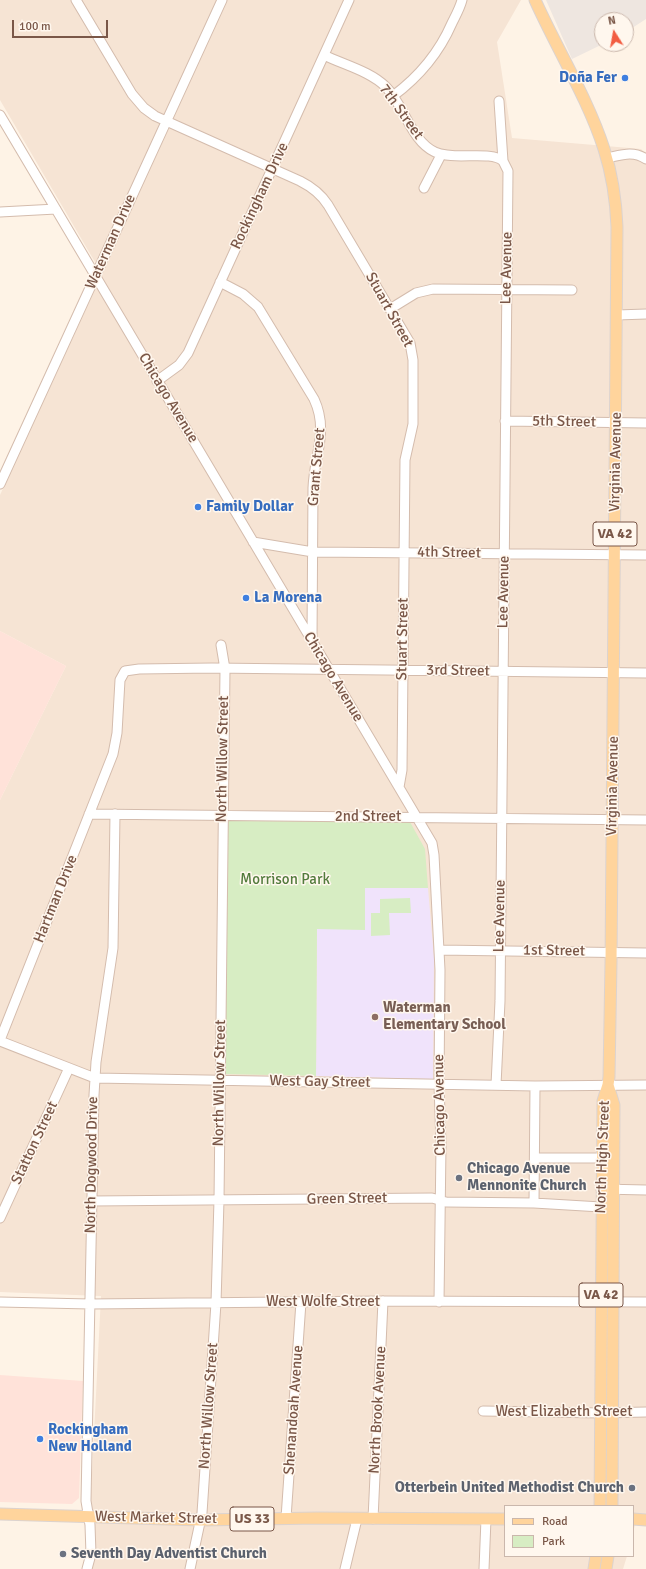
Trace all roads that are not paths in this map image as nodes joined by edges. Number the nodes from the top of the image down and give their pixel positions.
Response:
1 (76, 0) edge
2 (222, 0) edge
3 (349, 0) edge
4 (462, 0) edge
5 (535, 0) edge
6 (324, 55) junction
7 (393, 96) junction
8 (499, 101) dead end
9 (0, 115) edge
10 (166, 121) junction
11 (441, 154) junction
12 (607, 158) junction
13 (646, 160) edge
14 (504, 161) junction
15 (272, 169) junction
16 (424, 188) dead end
17 (56, 209) junction
18 (0, 212) edge
19 (95, 277) junction
20 (220, 282) junction
21 (507, 289) junction
22 (572, 290) dead end
23 (390, 308) junction
24 (646, 314) edge
25 (617, 315) junction
26 (157, 380) junction
27 (505, 422) junction
28 (616, 422) junction
29 (646, 423) edge
30 (0, 484) edge
31 (253, 542) junction
32 (313, 552) junction
33 (404, 553) junction
34 (504, 554) junction
35 (615, 555) junction
36 (646, 555) edge
37 (312, 641) junction
38 (222, 645) dead end
39 (224, 669) junction
40 (329, 670) junction
41 (403, 670) junction
42 (503, 671) junction
43 (614, 672) junction
44 (646, 673) edge
45 (112, 757) joint
46 (399, 787) junction
47 (89, 814) junction
48 (115, 814) junction
49 (223, 816) junction
50 (417, 817) junction
51 (502, 819) junction
52 (612, 820) junction
53 (646, 820) edge
54 (439, 950) junction
55 (500, 951) junction
56 (611, 952) junction
57 (646, 953) edge
58 (0, 1041) edge
59 (69, 1068) junction
60 (94, 1078) junction
61 (220, 1080) junction
62 (438, 1084) junction
63 (496, 1085) junction
64 (608, 1085) junction
65 (646, 1085) edge
66 (535, 1086) junction
67 (535, 1158) junction
68 (602, 1158) junction
69 (601, 1189) junction
70 (613, 1190) junction
71 (646, 1190) edge
72 (219, 1200) junction
73 (440, 1200) junction
74 (92, 1201) junction
75 (534, 1203) junction
76 (601, 1207) junction
77 (0, 1218) edge
78 (383, 1301) junction
79 (0, 1302) edge
80 (301, 1302) junction
81 (439, 1302) junction
82 (601, 1302) junction
83 (613, 1302) junction
84 (646, 1302) edge
85 (216, 1303) junction
86 (90, 1304) junction
87 (483, 1411) dead end
88 (646, 1412) edge
89 (607, 1413) junction
90 (600, 1505) edge
91 (612, 1505) edge
92 (0, 1514) edge
93 (89, 1517) junction
94 (286, 1518) junction
95 (357, 1519) junction
96 (373, 1519) junction
97 (486, 1519) junction
98 (504, 1519) edge
99 (634, 1519) edge
100 (201, 1520) junction
101 (646, 1520) edge
102 (596, 1557) edge
103 (608, 1557) edge
104 (87, 1569) edge
105 (190, 1569) edge
106 (345, 1569) edge
107 (484, 1569) edge
108 (594, 1569) edge
109 (606, 1569) edge

1 - 10 street, Stuart Street
2 - 10 street, Waterman Drive
3 - 6 street, Rockingham Drive
4 - 7 street
5 - 12 main road, Virginia Avenue / VA 42
6 - 7 street, 7th Street
6 - 15 street, Rockingham Drive
7 - 11 street, 7th Street
8 - 14 street, Lee Avenue
9 - 17 street, Chicago Avenue
10 - 15 street, Stuart Street
10 - 19 street, Waterman Drive
11 - 14 street, 7th Street
11 - 16 street
12 - 13 street
12 - 25 main road, Virginia Avenue / VA 42
14 - 21 street, Lee Avenue
15 - 20 street, Rockingham Drive
15 - 23 street, Stuart Street
17 - 18 street
17 - 19 street, Chicago Avenue
19 - 26 street, Chicago Avenue
19 - 30 street, Waterman Drive
20 - 26 street, Rockingham Drive
20 - 32 street, Grant Street
21 - 22 street
21 - 23 street
21 - 27 street, Lee Avenue
23 - 33 street, Stuart Street
24 - 25 street
25 - 28 main road, Virginia Avenue / VA 42
26 - 31 street, Chicago Avenue
27 - 28 street, 5th Street
27 - 34 street, Lee Avenue
28 - 29 street, 5th Street
28 - 35 main road, Virginia Avenue / VA 42
31 - 32 street, 4th Street
31 - 37 street, Chicago Avenue
32 - 33 street, 4th Street
32 - 37 street, Grant Street
33 - 34 street, 4th Street
33 - 41 street, Stuart Street
34 - 35 street, 4th Street
34 - 42 street, Lee Avenue
35 - 36 street, 4th Street
35 - 43 main road, Virginia Avenue / VA 42
37 - 40 street, Chicago Avenue
38 - 39 street, North Willow Street
39 - 40 street, 3rd Street
39 - 45 street, 3rd Street
39 - 49 street, North Willow Street
40 - 41 street, 3rd Street
40 - 46 street, Chicago Avenue
41 - 42 street, 3rd Street
41 - 46 street, Stuart Street
42 - 43 street, 3rd Street
42 - 51 street, Lee Avenue
43 - 44 street, 3rd Street
43 - 52 main road, Virginia Avenue / VA 42
45 - 47 street, Hartman Drive
46 - 50 street, Chicago Avenue
47 - 48 street, 2nd Street
47 - 58 street, Hartman Drive
48 - 49 street, 2nd Street
48 - 60 street, North Dogwood Drive
49 - 50 street, 2nd Street
49 - 61 street, North Willow Street
50 - 51 street, 2nd Street
50 - 54 street, Chicago Avenue
51 - 52 street, 2nd Street
51 - 55 street, Lee Avenue
52 - 53 street, 2nd Street
52 - 56 main road, Virginia Avenue / VA 42
54 - 55 street, 1st Street
54 - 62 street, Chicago Avenue
55 - 56 street, 1st Street
55 - 63 street, Lee Avenue
56 - 57 street, 1st Street
56 - 64 main road, Virginia Avenue / VA 42
58 - 59 street, West Gay Street
59 - 60 street, West Gay Street
59 - 77 street, Statton Street
60 - 61 street, West Gay Street
60 - 74 street, North Dogwood Drive
61 - 62 street, West Gay Street
61 - 72 street, North Willow Street
62 - 63 street, West Gay Street
62 - 73 street, Chicago Avenue
63 - 66 street, West Gay Street
64 - 65 street, West Gay Street
64 - 66 street, West Gay Street
64 - 68 main road, North High Street / VA 42
64 - 70 main road, North High Street / VA 42
66 - 67 street
67 - 68 street
67 - 75 street
68 - 69 main road, North High Street / VA 42
69 - 70 street
69 - 76 main road, North High Street / VA 42
70 - 71 street
70 - 83 main road, North High Street / VA 42
72 - 73 street, Green Street
72 - 74 street, Green Street
72 - 85 street, North Willow Street
73 - 75 street, Green Street
73 - 81 street, Chicago Avenue
74 - 86 street, North Dogwood Drive
75 - 76 street, Green Street
76 - 82 main road, North High Street / VA 42
78 - 80 street, West Wolfe Street
78 - 81 street, West Wolfe Street
78 - 96 street, North Brook Avenue
79 - 86 street, West Wolfe Street
80 - 85 street, West Wolfe Street
80 - 94 street, Shenandoah Avenue
81 - 82 street, West Wolfe Street
82 - 83 street, West Wolfe Street
82 - 89 main road, North High Street / VA 42
83 - 84 street, West Wolfe Street
83 - 89 main road, North High Street / VA 42
85 - 86 street, West Wolfe Street
85 - 100 street, North Willow Street
86 - 93 street, North Dogwood Drive
87 - 89 street, West Elizabeth Street
88 - 89 street, West Elizabeth Street
89 - 90 main road, North High Street / VA 42
89 - 91 main road, North High Street / VA 42
92 - 93 main road, West Market Street / US 33
93 - 100 main road, West Market Street / US 33
93 - 104 street, North Dogwood Drive
94 - 95 main road, West Market Street / US 33
94 - 100 main road, West Market Street / US 33
95 - 96 main road, West Market Street / US 33
95 - 106 street
96 - 97 main road, West Market Street / US 33
97 - 98 main road, West Market Street / US 33
97 - 107 street
99 - 101 main road
100 - 105 street, North Willow Street
102 - 108 main road
103 - 109 main road

